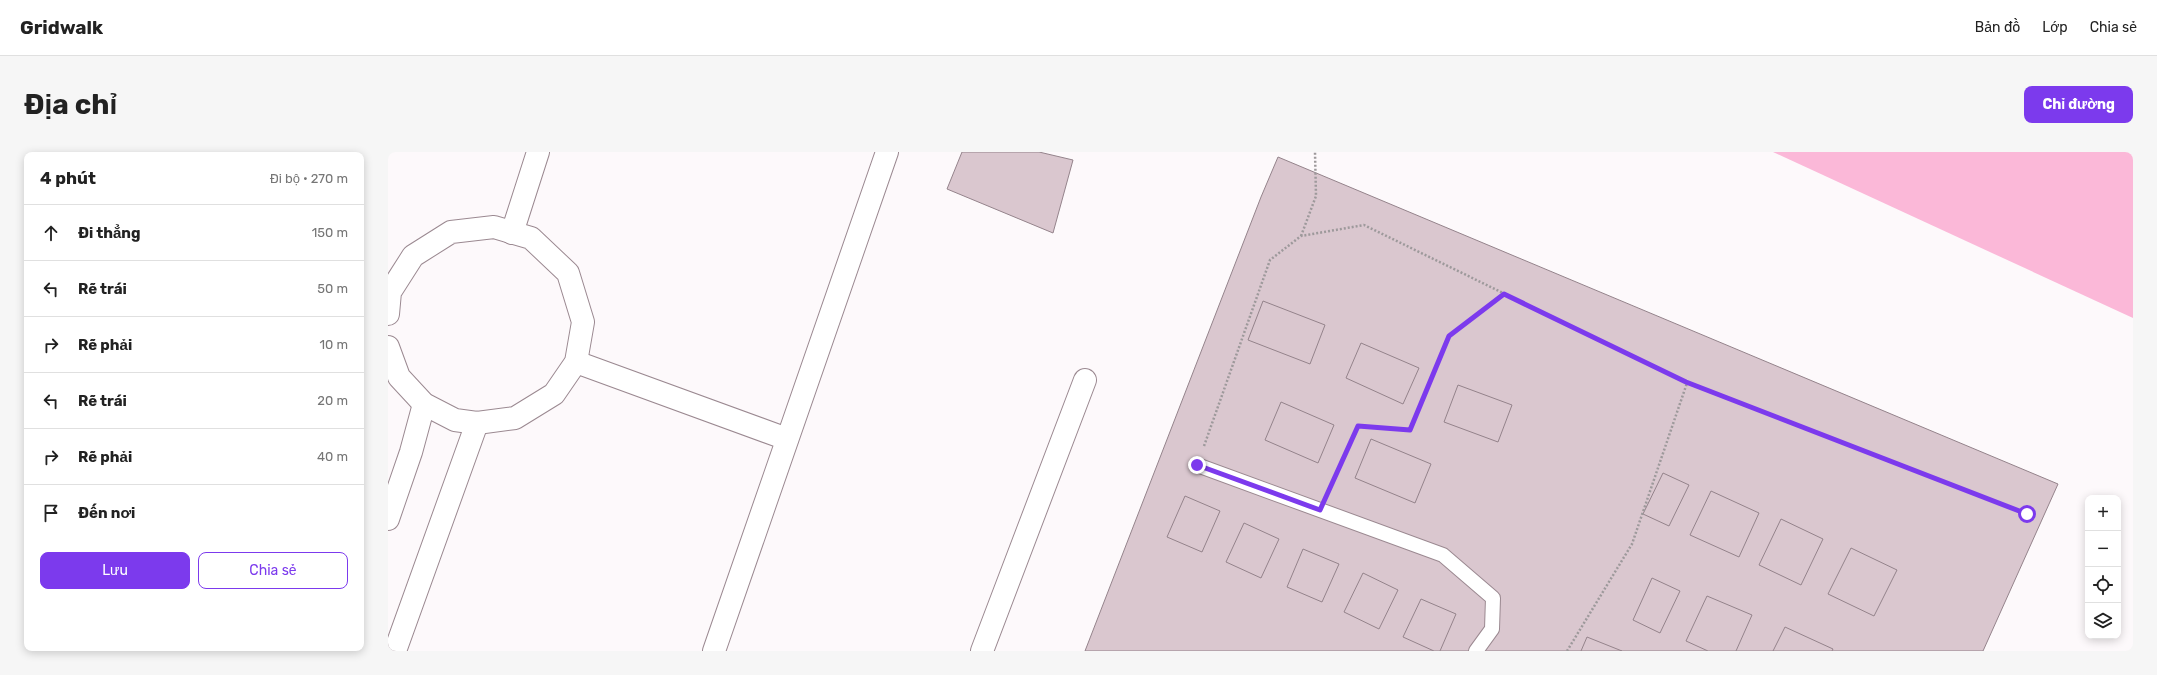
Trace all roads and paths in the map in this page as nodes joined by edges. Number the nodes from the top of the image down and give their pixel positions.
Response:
1 (538, 152) edge
2 (887, 152) edge
3 (1315, 152) edge
4 (512, 233) junction
5 (1301, 236) junction
6 (389, 292) edge
7 (1504, 294) junction
8 (388, 314) edge
9 (388, 347) edge
10 (576, 362) junction
11 (1085, 380) dead end
12 (1686, 382) junction
13 (424, 404) junction
14 (477, 423) junction
15 (787, 439) junction
16 (1197, 465) joint
17 (1320, 510) junction
18 (2027, 514) dead end
19 (388, 519) edge
20 (395, 651) edge
21 (714, 651) edge
22 (982, 651) edge
23 (1476, 651) edge
24 (1567, 651) edge

1 - 4 street
2 - 15 street
3 - 5 path
4 - 6 street
4 - 10 street
5 - 7 path
5 - 16 path
6 - 8 street
7 - 12 path
7 - 17 path
9 - 13 street
10 - 14 street
10 - 15 street
11 - 22 street
12 - 18 path
12 - 24 path
13 - 14 street
13 - 19 street
14 - 20 street
15 - 21 street
16 - 17 lane
17 - 23 lane

